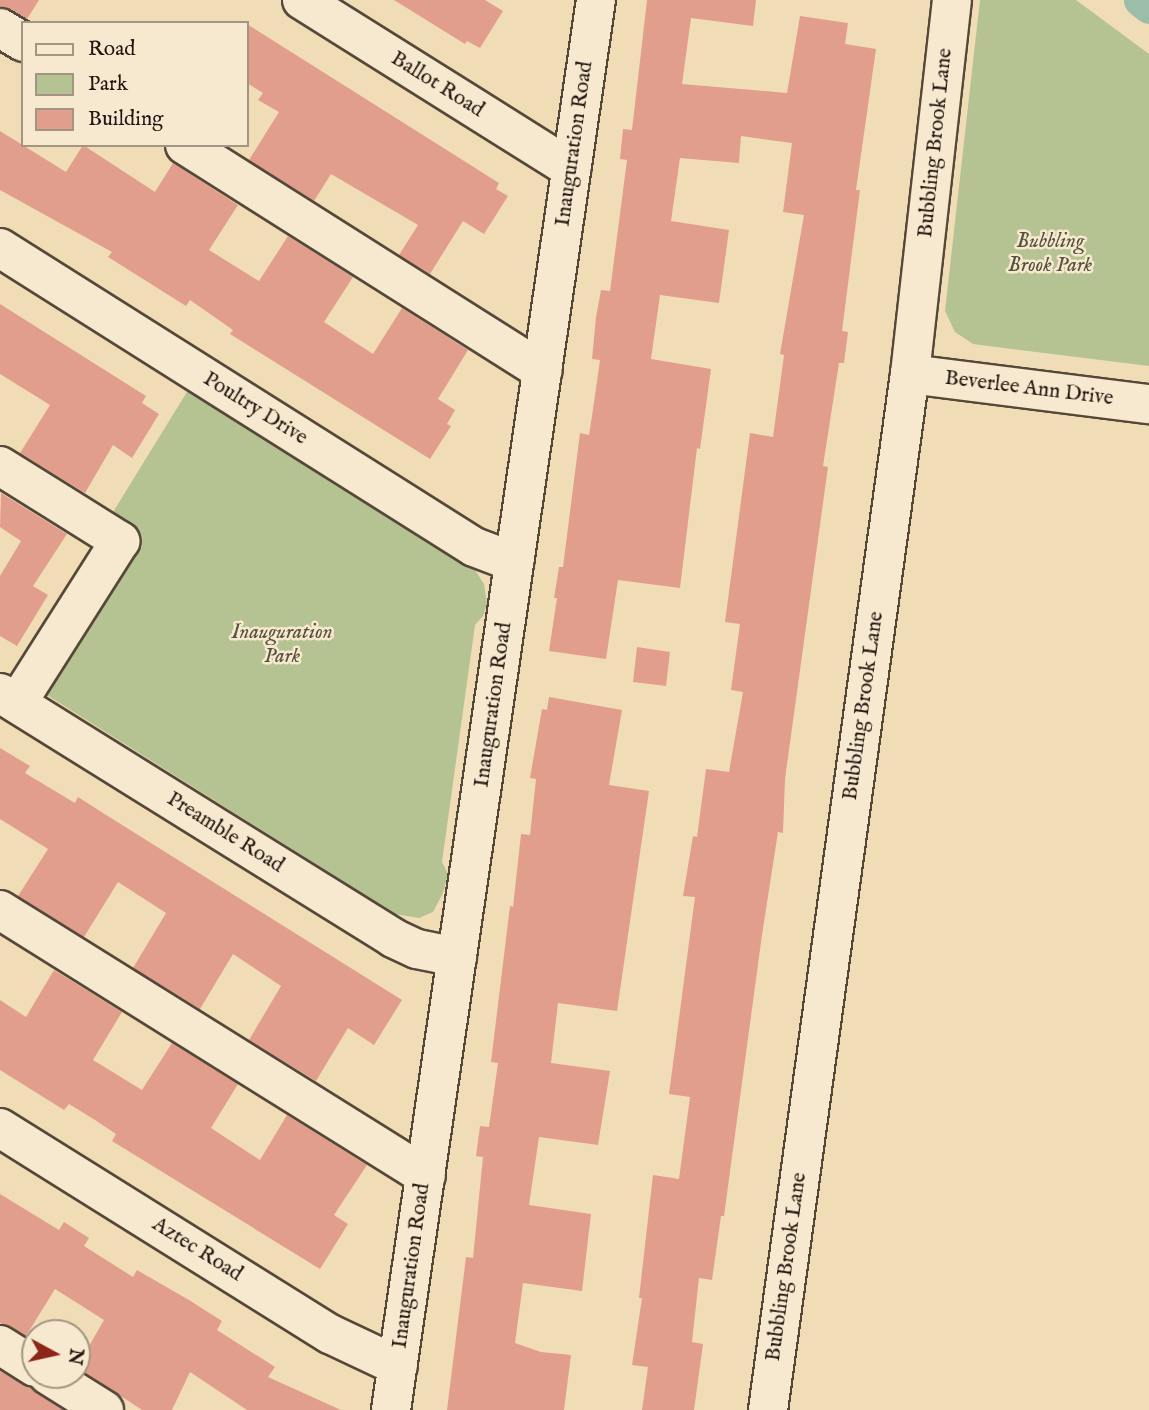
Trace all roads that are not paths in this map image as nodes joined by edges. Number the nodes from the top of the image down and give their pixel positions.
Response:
1 (302, 0) edge
2 (596, 0) edge
3 (952, 0) edge
4 (0, 28) edge
5 (21, 41) edge
6 (189, 147) edge
7 (571, 169) junction
8 (0, 248) edge
9 (542, 371) junction
10 (910, 374) junction
11 (1149, 404) edge
12 (0, 466) edge
13 (514, 562) junction
14 (8, 698) edge
15 (0, 909) edge
16 (457, 957) junction
17 (0, 1128) edge
18 (426, 1176) junction
19 (0, 1345) edge
20 (21, 1358) edge
21 (398, 1366) junction
22 (70, 1389) edge
23 (104, 1410) edge
24 (391, 1410) edge
25 (768, 1410) edge

1 - 7 street, Ballot Road
2 - 7 street, Inauguration Road
3 - 10 street, Bubbling Brook Lane
4 - 5 street
6 - 9 street
7 - 9 street, Inauguration Road
8 - 13 street, Poultry Drive
9 - 13 street, Inauguration Road
10 - 11 street, Beverlee Ann Drive
10 - 25 street, Bubbling Brook Lane
12 - 14 street
13 - 16 street, Inauguration Road
14 - 16 street, Preamble Road
15 - 18 street
16 - 18 street, Inauguration Road
17 - 21 street, Aztec Road
18 - 21 street, Inauguration Road
19 - 20 street
21 - 24 street, Inauguration Road
22 - 23 street

